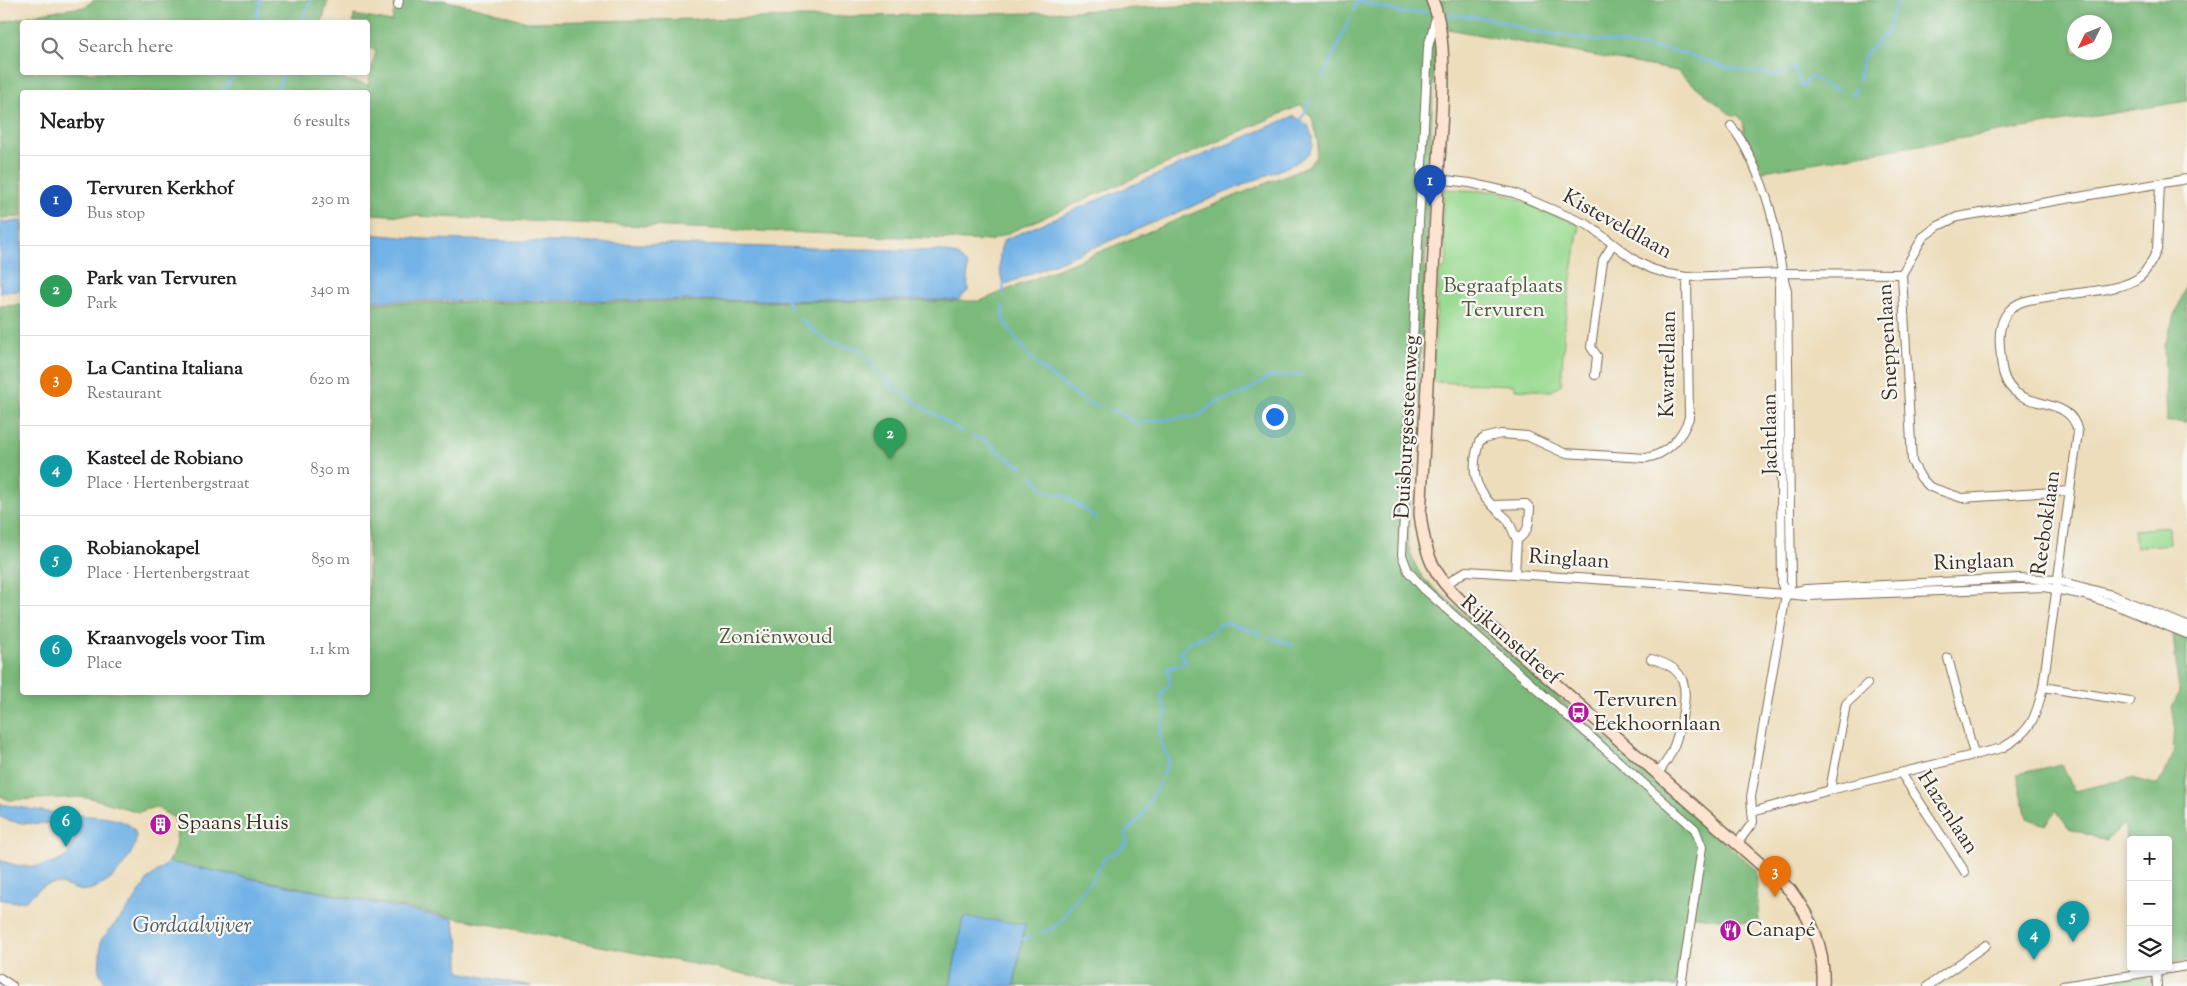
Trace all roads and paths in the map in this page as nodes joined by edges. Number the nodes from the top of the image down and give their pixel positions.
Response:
1 (1432, 1) edge
2 (1437, 15) junction
3 (1731, 126) dead end
4 (1438, 179) junction
5 (2187, 179) edge
6 (2160, 184) junction
7 (1614, 244) junction
8 (1781, 273) junction
9 (1902, 274) junction
10 (1687, 277) junction
11 (1595, 375) dead end
12 (2069, 491) junction
13 (1492, 505) junction
14 (1517, 540) junction
15 (1514, 574) junction
16 (2056, 584) junction
17 (1445, 586) junction
18 (1786, 594) junction
19 (2187, 626) edge
20 (2187, 634) edge
21 (1948, 658) dead end
22 (1650, 659) dead end
23 (1867, 684) dead end
24 (2042, 687) junction
25 (2130, 701) dead end
26 (1974, 754) junction
27 (1901, 773) junction
28 (1657, 774) junction
29 (1830, 790) junction
30 (1752, 812) junction
31 (1737, 844) junction
32 (1965, 872) dead end
33 (1986, 945) dead end
34 (2187, 966) edge
35 (2172, 968) edge
36 (2156, 971) joint
37 (0, 978) edge
38 (12, 986) edge
39 (1681, 986) edge
40 (1823, 986) edge
41 (1928, 986) edge
42 (2063, 986) edge
43 (2157, 986) edge

1 - 2 street, Duisburgsesteenweg
2 - 4 street, Duisburgsesteenweg
2 - 39 street, Rijkunstdreef
3 - 8 street, Jachtlaan
4 - 7 street, Kisteveldlaan
4 - 17 street, Duisburgsesteenweg
5 - 6 street, Sneppenlaan
6 - 9 street, Sneppenlaan
6 - 12 street, Reeboklaan
7 - 10 street, Kisteveldlaan
7 - 11 street
8 - 9 street, Kisteveldlaan
8 - 10 street, Kisteveldlaan
8 - 18 street, Jachtlaan
9 - 12 street, Sneppenlaan
10 - 13 street, Kwartellaan
12 - 16 street, Reeboklaan
13 - 14 street, Kwartellaan
13 - 14 street
14 - 15 street
15 - 17 street, Ringlaan
15 - 18 street, Ringlaan
16 - 18 street, Ringlaan
16 - 19 street, Ringlaan
16 - 20 street, Ringlaan
16 - 24 street, Reeboklaan
17 - 28 street, Duisburgsesteenweg
18 - 30 street, Jachtlaan
21 - 26 street
22 - 28 street
23 - 29 street
24 - 25 street
24 - 26 street, Reeboklaan
26 - 27 street, Reeboklaan
27 - 29 street, Reeboklaan
27 - 32 street, Hazenlaan
28 - 31 street, Duisburgsesteenweg
29 - 30 street, Reeboklaan
30 - 31 street, Jachtlaan
31 - 40 street, Duisburgsesteenweg
33 - 41 street
34 - 35 street
36 - 42 street
36 - 43 street
37 - 38 street

